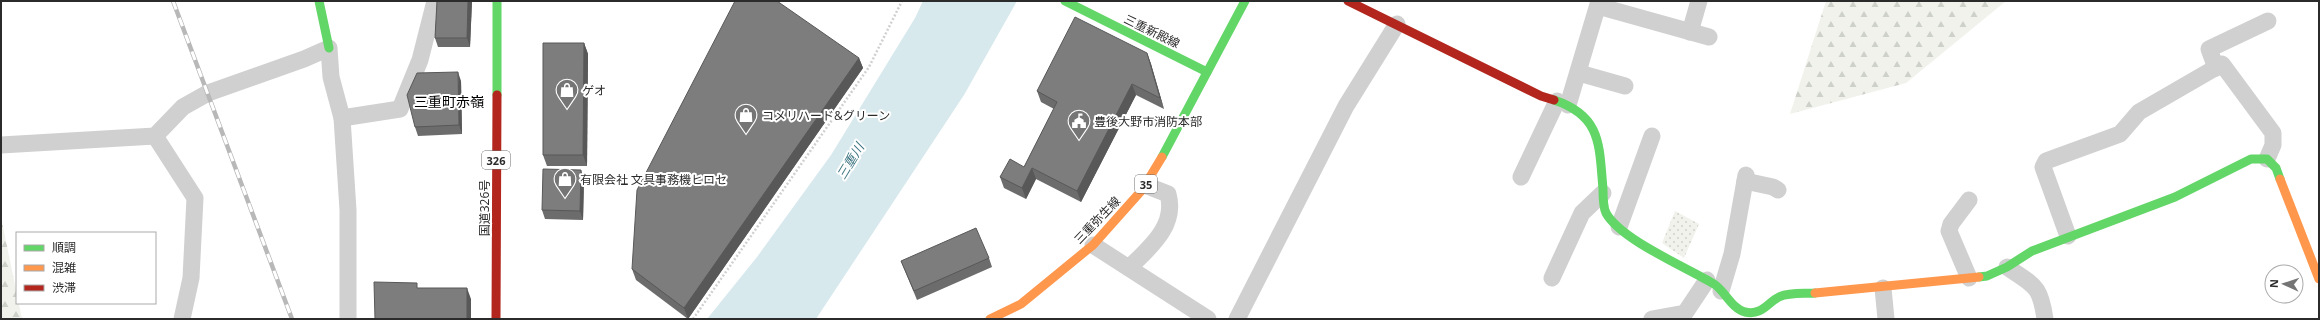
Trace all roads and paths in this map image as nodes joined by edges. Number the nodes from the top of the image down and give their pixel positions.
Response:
1 (319, 1) edge
2 (435, 1) edge
3 (496, 1) edge
4 (902, 1) edge
5 (1065, 1) edge
6 (1245, 1) edge
7 (1348, 1) edge
8 (1699, 1) edge
9 (1598, 3) edge
10 (2268, 21) dead end
11 (1397, 24) junction
12 (1690, 32) junction
13 (1709, 37) dead end
14 (329, 48) junction
15 (2216, 68) junction
16 (1207, 72) junction
17 (1579, 73) junction
18 (1625, 86) dead end
19 (1562, 103) junction
20 (342, 118) junction
21 (155, 136) junction
22 (1652, 136) dead end
23 (1, 145) edge
24 (2267, 159) junction
25 (1521, 177) dead end
26 (1145, 185) junction
27 (1778, 190) dead end
28 (1603, 193) junction
29 (1968, 200) dead end
30 (1619, 227) junction
31 (2068, 236) junction
32 (1093, 245) junction
33 (2007, 267) junction
34 (1129, 268) junction
35 (1552, 278) dead end
36 (1969, 278) junction
37 (2319, 279) edge
38 (1706, 280) junction
39 (1883, 288) junction
40 (1721, 291) junction
41 (182, 319) edge
42 (348, 319) edge
43 (496, 319) edge
44 (693, 319) edge
45 (990, 319) edge
46 (1208, 319) edge
47 (1237, 319) edge
48 (1652, 319) edge
49 (1886, 319) edge
50 (2045, 319) edge

1 - 14 main road
2 - 20 street
3 - 43 main road, 国道326号 / 326
4 - 44 path
5 - 16 main road, 三重新殿線
6 - 16 main road, 三重弥生線 / 35
7 - 11 main road
8 - 12 street
9 - 12 street
9 - 17 street
10 - 15 street
11 - 19 main road
11 - 47 street
12 - 13 street
14 - 20 street
14 - 21 street
15 - 24 street
15 - 31 street
16 - 26 main road, 三重弥生線 / 35
17 - 18 street
17 - 19 street
19 - 25 street
19 - 28 main road
20 - 42 street
21 - 23 street
21 - 41 street
22 - 30 street
24 - 31 main road
24 - 37 main road
26 - 32 main road, 三重弥生線 / 35
26 - 34 street
27 - 40 street
28 - 30 main road
28 - 35 street
29 - 36 street
30 - 38 main road
31 - 33 main road
32 - 34 street
32 - 45 main road, 三重弥生線 / 35
33 - 36 main road
33 - 50 street
34 - 46 street
36 - 39 main road
38 - 40 main road
38 - 48 street
39 - 40 main road
39 - 49 street

